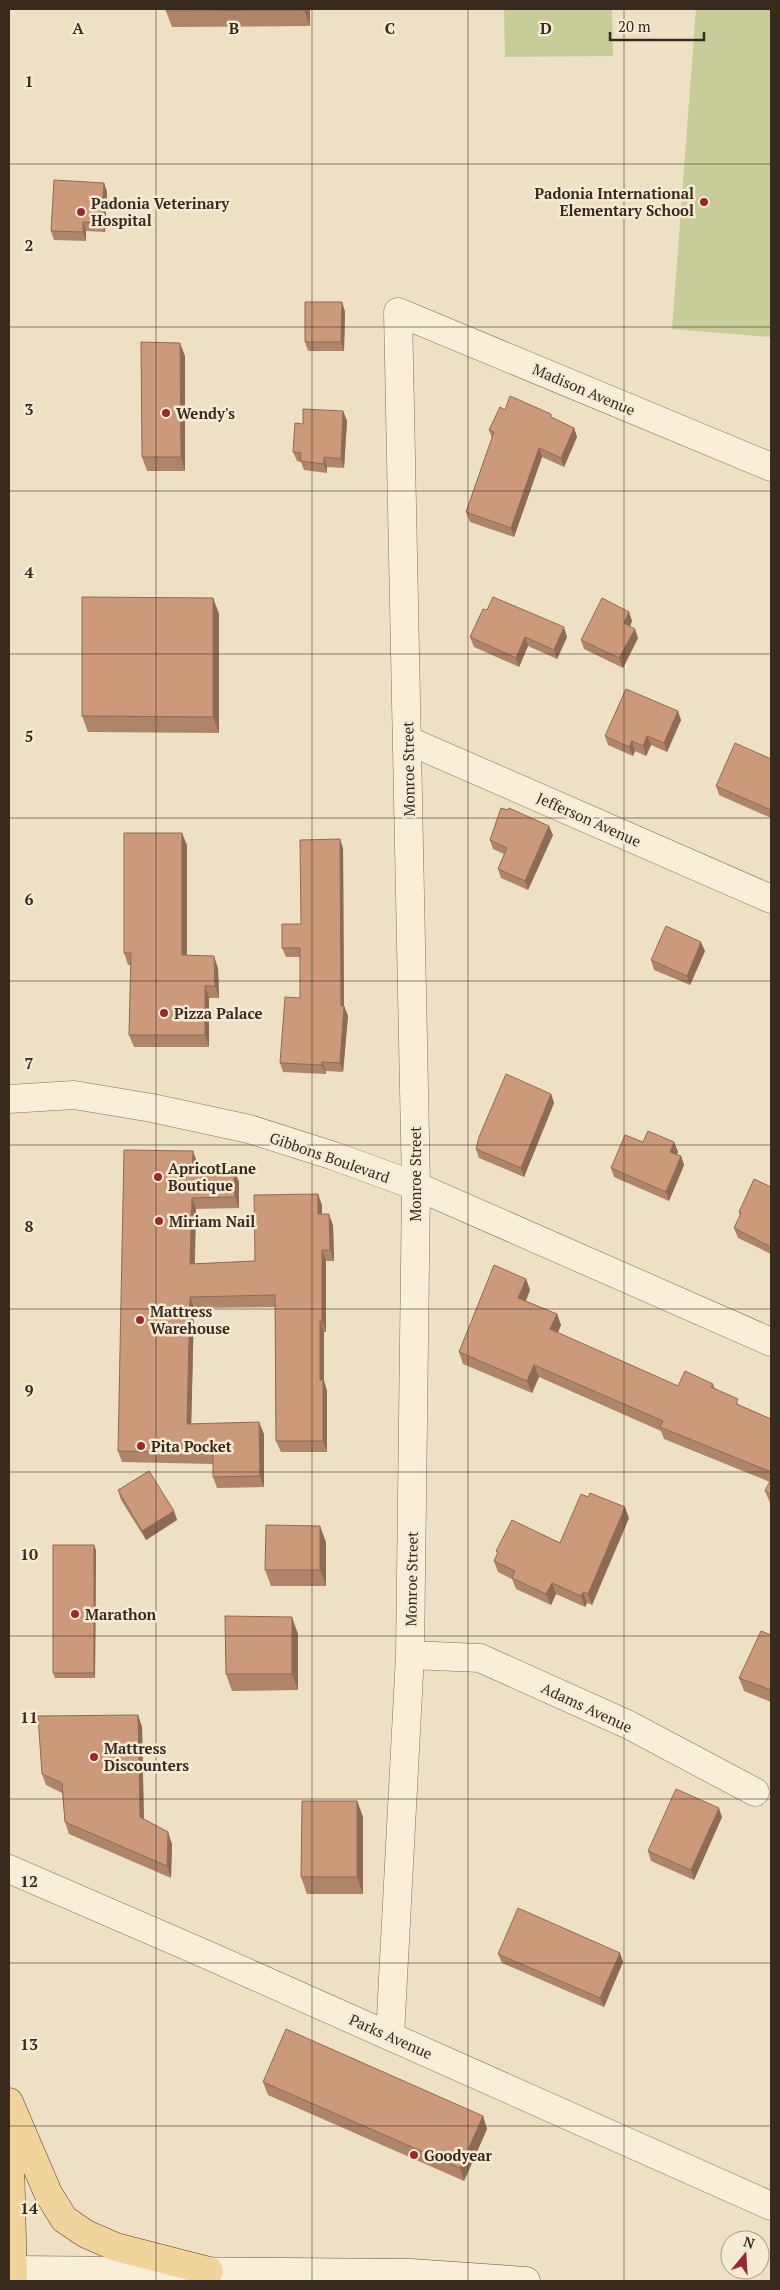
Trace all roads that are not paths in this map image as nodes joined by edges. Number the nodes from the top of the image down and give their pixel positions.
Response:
1 (398, 312) joint
2 (771, 467) edge
3 (407, 740) junction
4 (771, 899) edge
5 (9, 1099) edge
6 (416, 1186) junction
7 (771, 1342) edge
8 (410, 1655) junction
9 (754, 1792) dead end
10 (9, 1869) edge
11 (390, 2036) junction
12 (9, 2088) edge
13 (9, 2102) edge
14 (771, 2206) edge
15 (209, 2271) junction
16 (11, 2273) edge
17 (526, 2281) edge

1 - 2 street, Madison Avenue
1 - 3 street, Monroe Street
3 - 4 street, Jefferson Avenue
3 - 6 street, Monroe Street
5 - 6 street, Gibbons Boulevard
6 - 7 street, Gibbons Boulevard
6 - 8 street, Monroe Street
8 - 9 street, Adams Avenue
8 - 11 street, Monroe Street
10 - 11 street, Parks Avenue
11 - 14 street, Parks Avenue
12 - 13 main road
13 - 15 main road
13 - 16 main road
15 - 16 street
15 - 17 street

